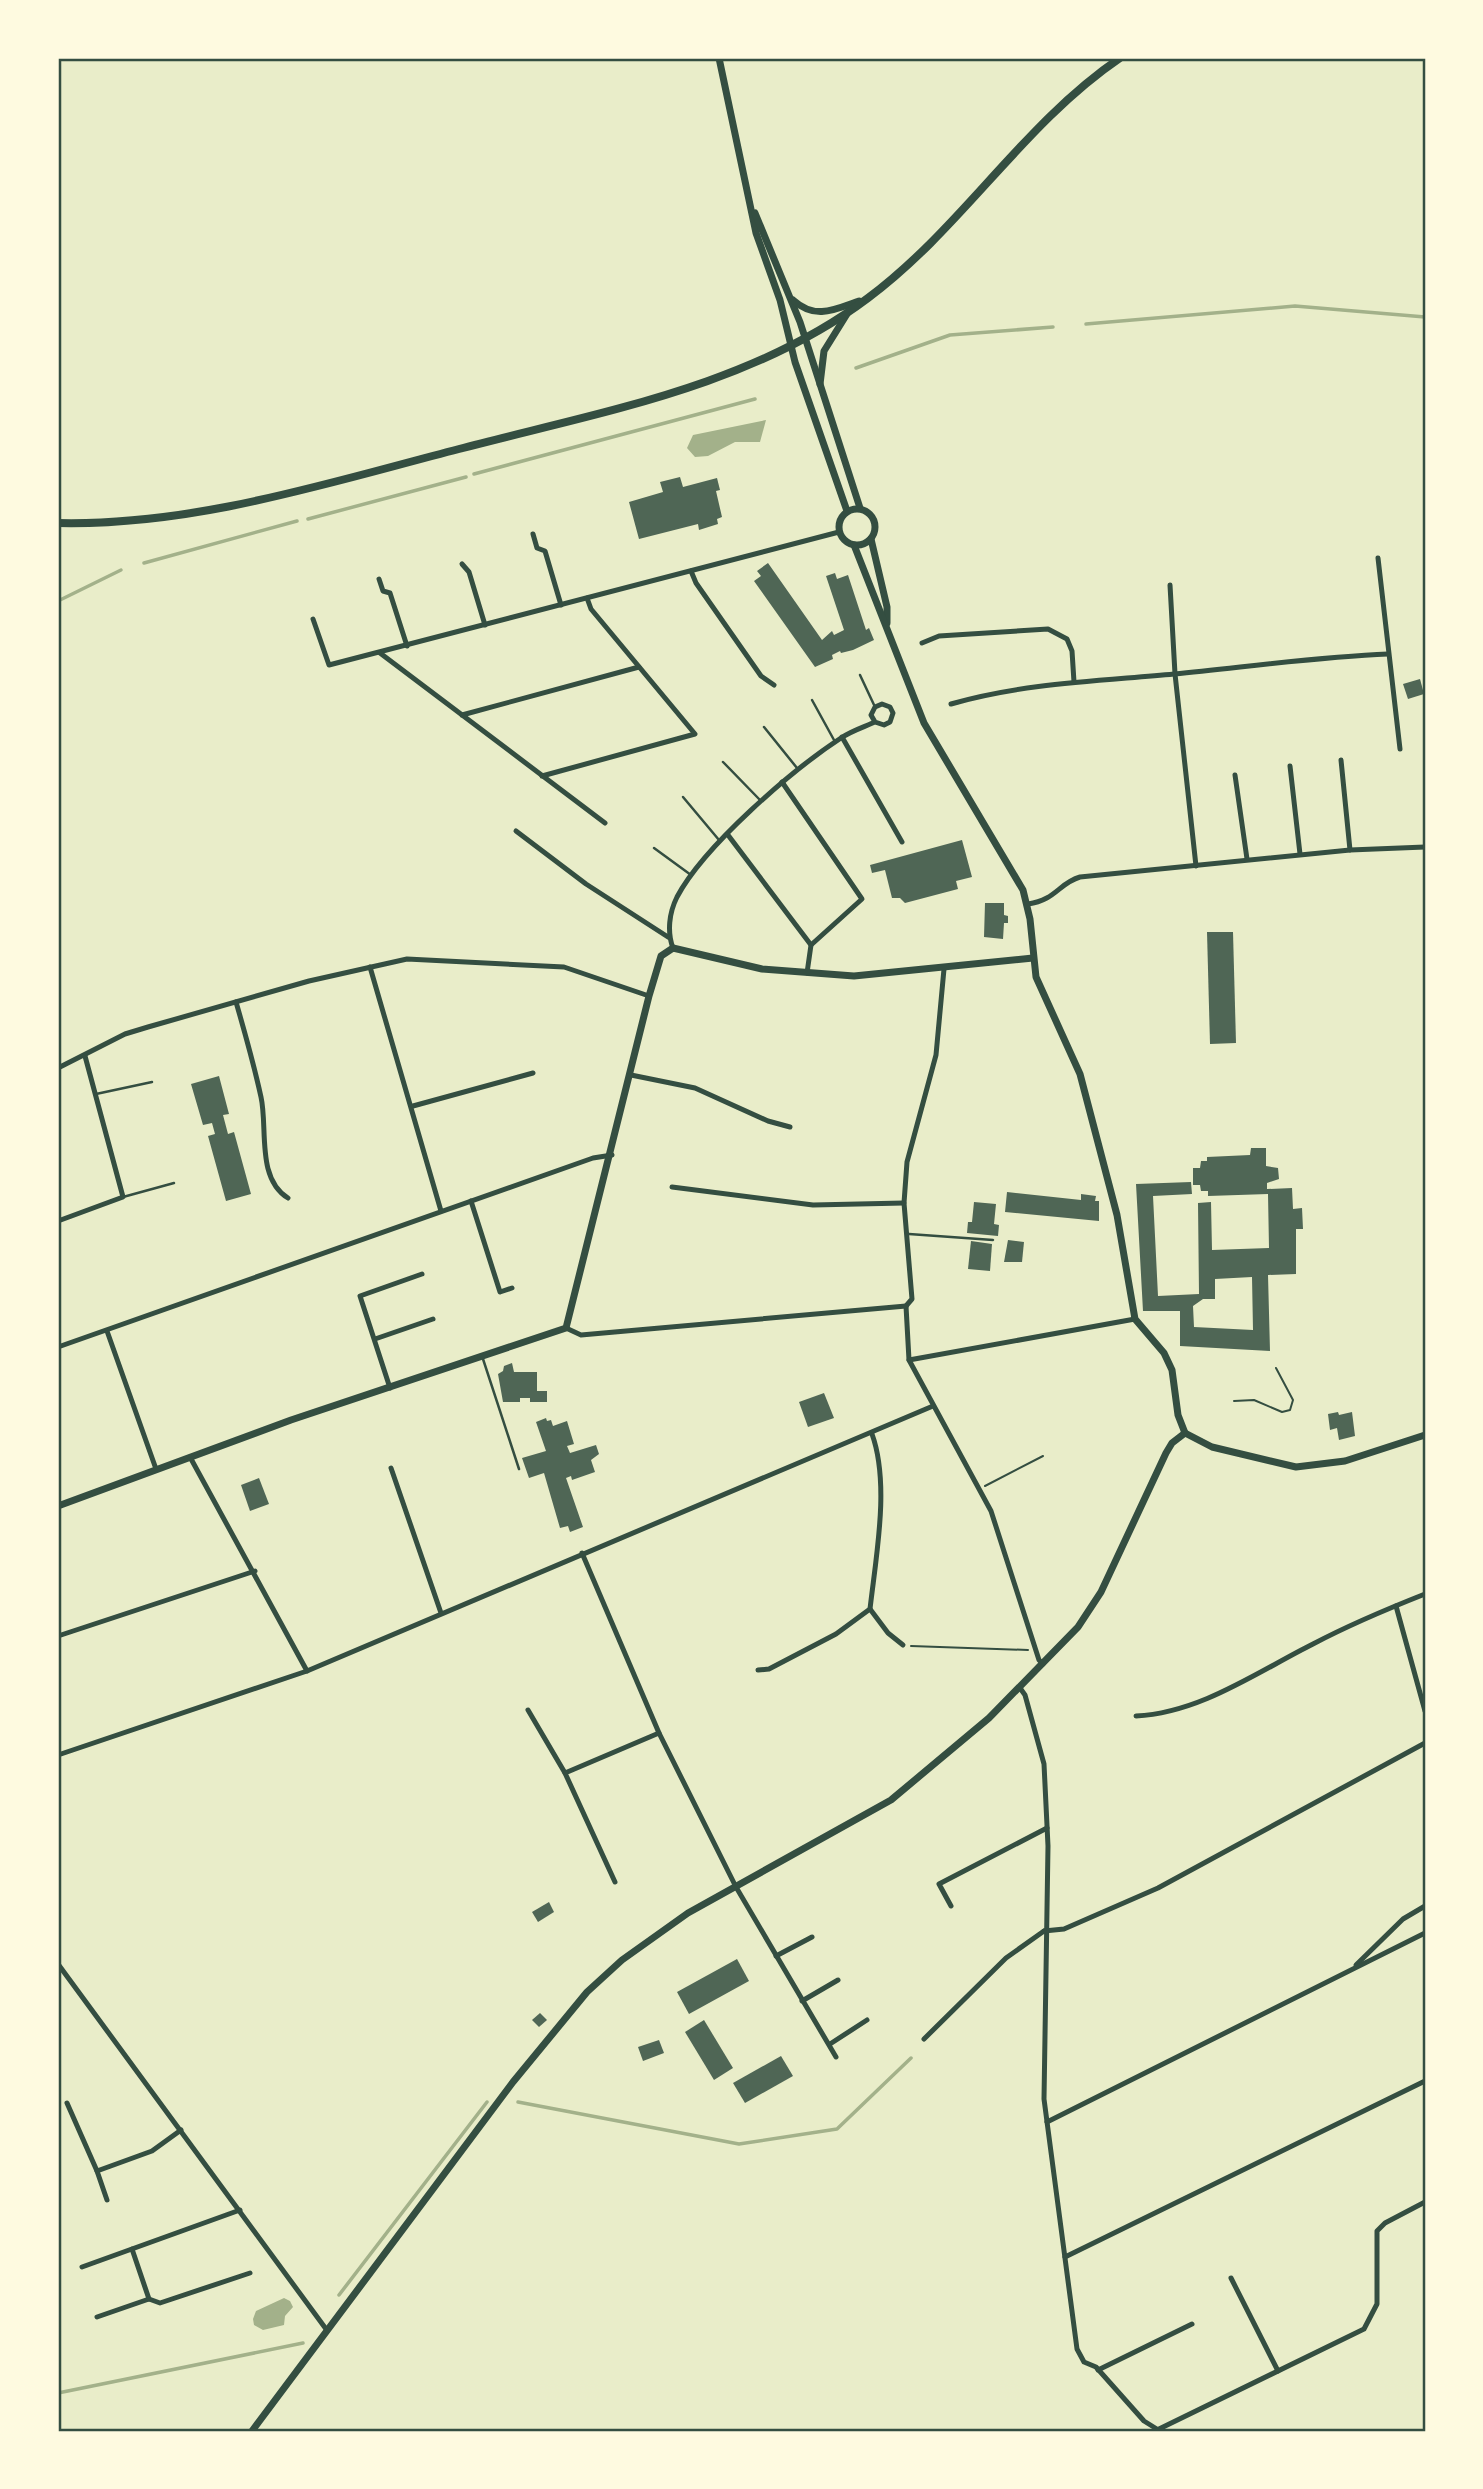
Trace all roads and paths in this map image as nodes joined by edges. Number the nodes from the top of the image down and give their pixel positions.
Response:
1 (719, 58) edge
2 (1120, 58) edge
3 (750, 203) junction
4 (870, 297) junction
5 (791, 298) junction
6 (847, 314) junction
7 (804, 340) junction
8 (791, 346) junction
9 (820, 388) junction
10 (860, 508) junction
11 (846, 511) junction
12 (58, 523) edge
13 (839, 532) junction
14 (533, 534) dead end
15 (871, 539) junction
16 (854, 545) junction
17 (1378, 558) dead end
18 (462, 564) dead end
19 (691, 570) junction
20 (379, 579) dead end
21 (1170, 586) dead end
22 (587, 598) junction
23 (561, 605) junction
24 (313, 618) dead end
25 (887, 624) junction
26 (485, 625) junction
27 (922, 643) dead end
28 (407, 646) junction
29 (380, 653) junction
30 (1388, 654) junction
31 (639, 667) junction
32 (1175, 674) junction
33 (860, 675) dead end
34 (1074, 682) junction
35 (774, 685) dead end
36 (812, 700) dead end
37 (951, 704) dead end
38 (874, 707) junction
39 (462, 715) junction
40 (875, 722) junction
41 (764, 727) dead end
42 (842, 737) junction
43 (835, 742) junction
44 (1400, 749) dead end
45 (1341, 760) dead end
46 (723, 762) dead end
47 (1290, 766) dead end
48 (799, 770) junction
49 (1235, 775) dead end
50 (542, 776) junction
51 (782, 782) junction
52 (683, 797) dead end
53 (762, 802) junction
54 (605, 823) dead end
55 (516, 831) dead end
56 (728, 835) junction
57 (720, 842) junction
58 (902, 842) dead end
59 (1425, 847) edge
60 (654, 848) dead end
61 (1350, 850) junction
62 (1300, 855) junction
63 (1247, 859) junction
64 (1196, 866) junction
65 (692, 876) junction
66 (1028, 904) junction
67 (668, 937) junction
68 (810, 945) junction
69 (673, 948) junction
70 (1032, 958) junction
71 (370, 967) junction
72 (944, 969) junction
73 (807, 973) junction
74 (649, 996) junction
75 (236, 1002) junction
76 (85, 1056) junction
77 (58, 1068) edge
78 (533, 1073) dead end
79 (631, 1075) junction
80 (152, 1082) dead end
81 (96, 1094) junction
82 (413, 1106) junction
83 (790, 1127) dead end
84 (611, 1155) junction
85 (174, 1183) dead end
86 (672, 1187) dead end
87 (123, 1197) junction
88 (288, 1198) dead end
89 (471, 1201) junction
90 (904, 1203) junction
91 (441, 1211) junction
92 (58, 1221) edge
93 (906, 1234) junction
94 (992, 1240) dead end
95 (422, 1274) dead end
96 (512, 1288) dead end
97 (906, 1306) junction
98 (433, 1319) dead end
99 (1135, 1319) junction
100 (566, 1328) junction
101 (107, 1331) junction
102 (375, 1339) junction
103 (58, 1348) edge
104 (482, 1358) junction
105 (909, 1360) junction
106 (1276, 1368) dead end
107 (390, 1388) junction
108 (1234, 1401) dead end
109 (933, 1406) junction
110 (1185, 1433) junction
111 (872, 1434) junction
112 (1425, 1436) edge
113 (1043, 1456) dead end
114 (190, 1457) junction
115 (391, 1468) dead end
116 (156, 1469) junction
117 (519, 1469) dead end
118 (980, 1489) junction
119 (58, 1506) edge
120 (582, 1553) junction
121 (255, 1572) junction
122 (1425, 1594) edge
123 (1396, 1606) junction
124 (870, 1609) junction
125 (441, 1612) junction
126 (58, 1636) edge
127 (903, 1645) joint
128 (1036, 1650) junction
129 (1043, 1664) junction
130 (758, 1670) dead end
131 (307, 1671) junction
132 (1020, 1688) junction
133 (528, 1710) dead end
134 (1425, 1710) edge
135 (1136, 1716) dead end
136 (659, 1733) junction
137 (1425, 1743) edge
138 (58, 1755) edge
139 (565, 1773) junction
140 (1047, 1828) junction
141 (615, 1882) dead end
142 (736, 1887) junction
143 (951, 1906) dead end
144 (1425, 1906) edge
145 (1044, 1931) junction
146 (1425, 1933) edge
147 (812, 1937) dead end
148 (776, 1956) junction
149 (58, 1964) edge
150 (1354, 1967) junction
151 (838, 1980) dead end
152 (802, 2001) junction
153 (867, 2020) dead end
154 (924, 2039) dead end
155 (830, 2043) junction
156 (836, 2057) dead end
157 (1425, 2081) edge
158 (67, 2104) dead end
159 (1047, 2122) junction
160 (181, 2130) junction
161 (97, 2171) junction
162 (107, 2200) dead end
163 (1425, 2202) edge
164 (240, 2210) junction
165 (131, 2249) junction
166 (1065, 2257) junction
167 (82, 2267) dead end
168 (250, 2273) dead end
169 (1231, 2278) dead end
170 (149, 2299) junction
171 (97, 2317) dead end
172 (1192, 2324) dead end
173 (327, 2329) junction
174 (1098, 2370) junction
175 (1278, 2371) junction
176 (1160, 2430) edge
177 (252, 2431) edge

1 - 3 street
2 - 4 main road
3 - 5 street
3 - 8 street
4 - 5 street
4 - 6 main road
5 - 7 street
6 - 7 main road
6 - 9 street
7 - 8 main road
7 - 9 street
8 - 11 street
8 - 12 main road
9 - 10 street
10 - 11 street
10 - 15 street
11 - 13 street
13 - 16 street
13 - 19 street
14 - 23 street
15 - 16 street
15 - 25 street
16 - 25 street
17 - 30 street
18 - 26 street
19 - 22 street
19 - 35 street
20 - 28 street
21 - 32 street
22 - 23 street
22 - 31 street
23 - 26 street
24 - 29 street
25 - 66 street
26 - 28 street
27 - 34 street
28 - 29 street
29 - 39 street
30 - 32 street
30 - 44 street
31 - 39 street
31 - 50 street
32 - 34 street
32 - 64 street
33 - 38 lane
34 - 37 street
36 - 43 lane
38 - 40 street
38 - 40 street
39 - 50 street
40 - 42 street
41 - 48 lane
42 - 43 street
42 - 58 street
43 - 48 street
45 - 61 street
46 - 53 lane
47 - 62 street
48 - 51 street
49 - 63 street
50 - 54 street
51 - 53 street
51 - 68 street
52 - 57 lane
53 - 56 street
55 - 67 street
56 - 57 street
56 - 68 street
57 - 65 street
59 - 61 street
60 - 65 lane
61 - 62 street
62 - 63 street
63 - 64 street
64 - 66 street
65 - 67 street
66 - 70 street
67 - 69 street
68 - 73 street
69 - 73 street
69 - 74 street
70 - 72 street
70 - 99 street
71 - 74 street
71 - 75 street
71 - 82 street
72 - 73 street
72 - 90 street
74 - 79 street
75 - 76 street
75 - 88 street
76 - 77 street
76 - 81 street
78 - 82 street
79 - 83 street
79 - 84 street
80 - 81 lane
81 - 87 street
82 - 91 street
84 - 89 street
84 - 100 street
85 - 87 lane
86 - 90 street
87 - 92 street
89 - 91 street
89 - 96 street
90 - 93 street
91 - 101 street
93 - 94 lane
93 - 97 street
95 - 102 street
97 - 100 street
97 - 105 street
98 - 102 street
99 - 105 street
99 - 110 street
100 - 104 street
101 - 103 street
101 - 116 street
102 - 107 street
104 - 107 street
104 - 117 lane
105 - 109 street
106 - 108 path
107 - 114 street
109 - 111 street
109 - 118 street
110 - 112 street
110 - 129 street
111 - 120 street
111 - 124 street
113 - 118 path
114 - 116 street
114 - 121 street
115 - 125 street
116 - 119 street
118 - 128 street
120 - 125 street
120 - 136 street
121 - 126 street
121 - 131 street
122 - 123 street
123 - 134 street
123 - 135 street
124 - 127 street
124 - 130 street
125 - 131 street
127 - 128 path
128 - 129 street
129 - 132 street
131 - 138 street
132 - 140 street
132 - 142 street
133 - 139 street
136 - 139 street
136 - 142 street
137 - 145 street
139 - 141 street
140 - 143 street
140 - 145 street
142 - 148 street
142 - 173 street
144 - 150 street
145 - 154 street
145 - 159 street
146 - 150 street
147 - 148 street
148 - 152 street
149 - 160 street
150 - 159 street
151 - 152 street
152 - 155 street
153 - 155 street
155 - 156 street
157 - 166 street
158 - 161 street
159 - 166 street
160 - 161 street
160 - 164 street
161 - 162 street
163 - 175 street
164 - 165 street
164 - 173 street
165 - 167 street
165 - 170 street
166 - 174 street
168 - 170 street
169 - 175 street
170 - 171 street
172 - 174 street
173 - 177 street
174 - 176 street
175 - 176 street

